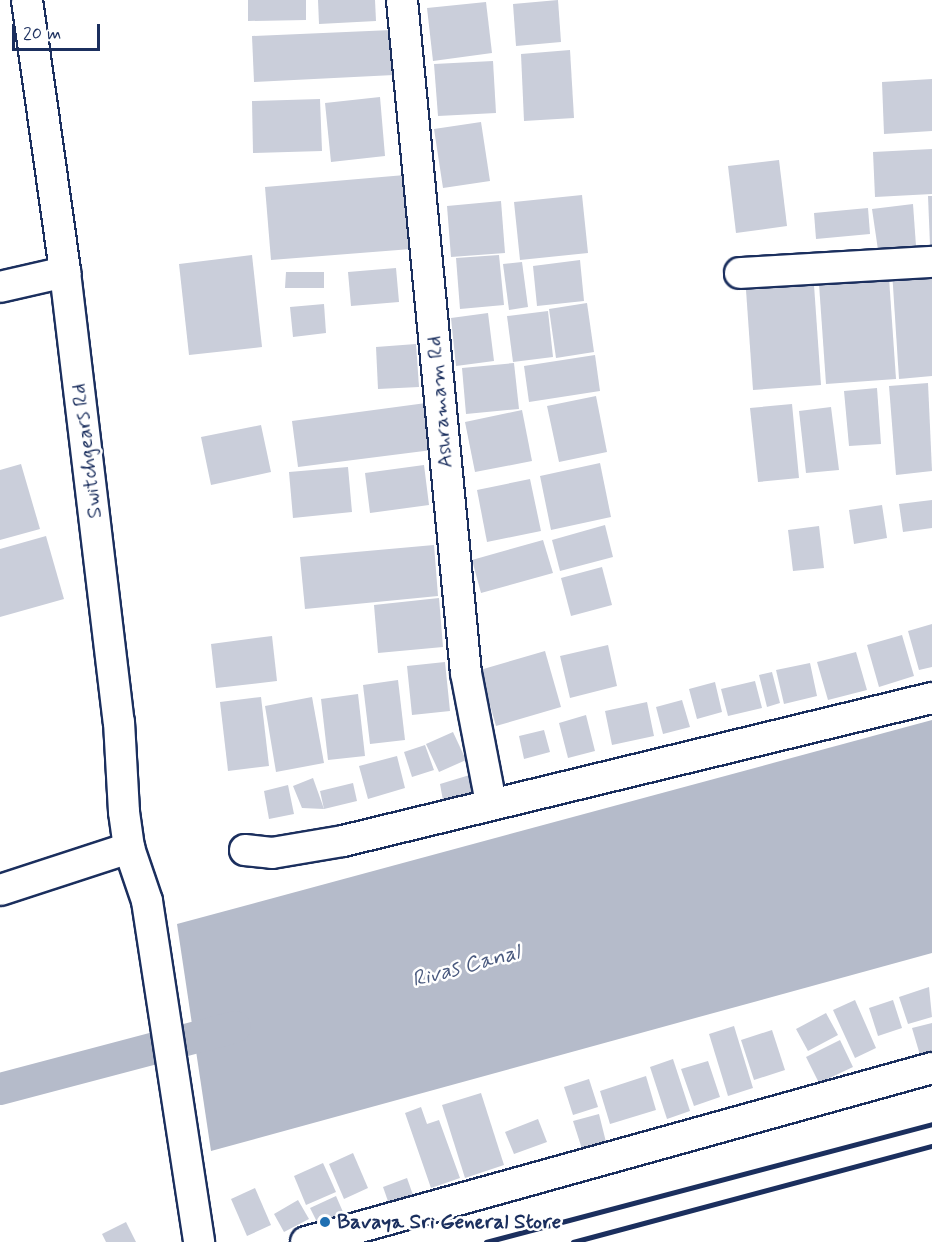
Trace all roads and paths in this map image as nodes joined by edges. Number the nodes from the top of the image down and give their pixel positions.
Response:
1 (27, 0) edge
2 (402, 0) edge
3 (932, 262) edge
4 (65, 272) junction
5 (740, 273) dead end
6 (0, 287) edge
7 (932, 698) edge
8 (491, 803) junction
9 (129, 848) junction
10 (245, 850) dead end
11 (0, 890) edge
12 (932, 1068) edge
13 (199, 1242) edge
14 (306, 1242) edge

1 - 4 street, Switchgears Rd
2 - 8 street, Ashramam Rd
3 - 5 street
4 - 6 street
4 - 9 street, Switchgears Rd
7 - 8 street
8 - 10 street
9 - 11 street
9 - 13 street, Switchgears Rd
12 - 14 street

